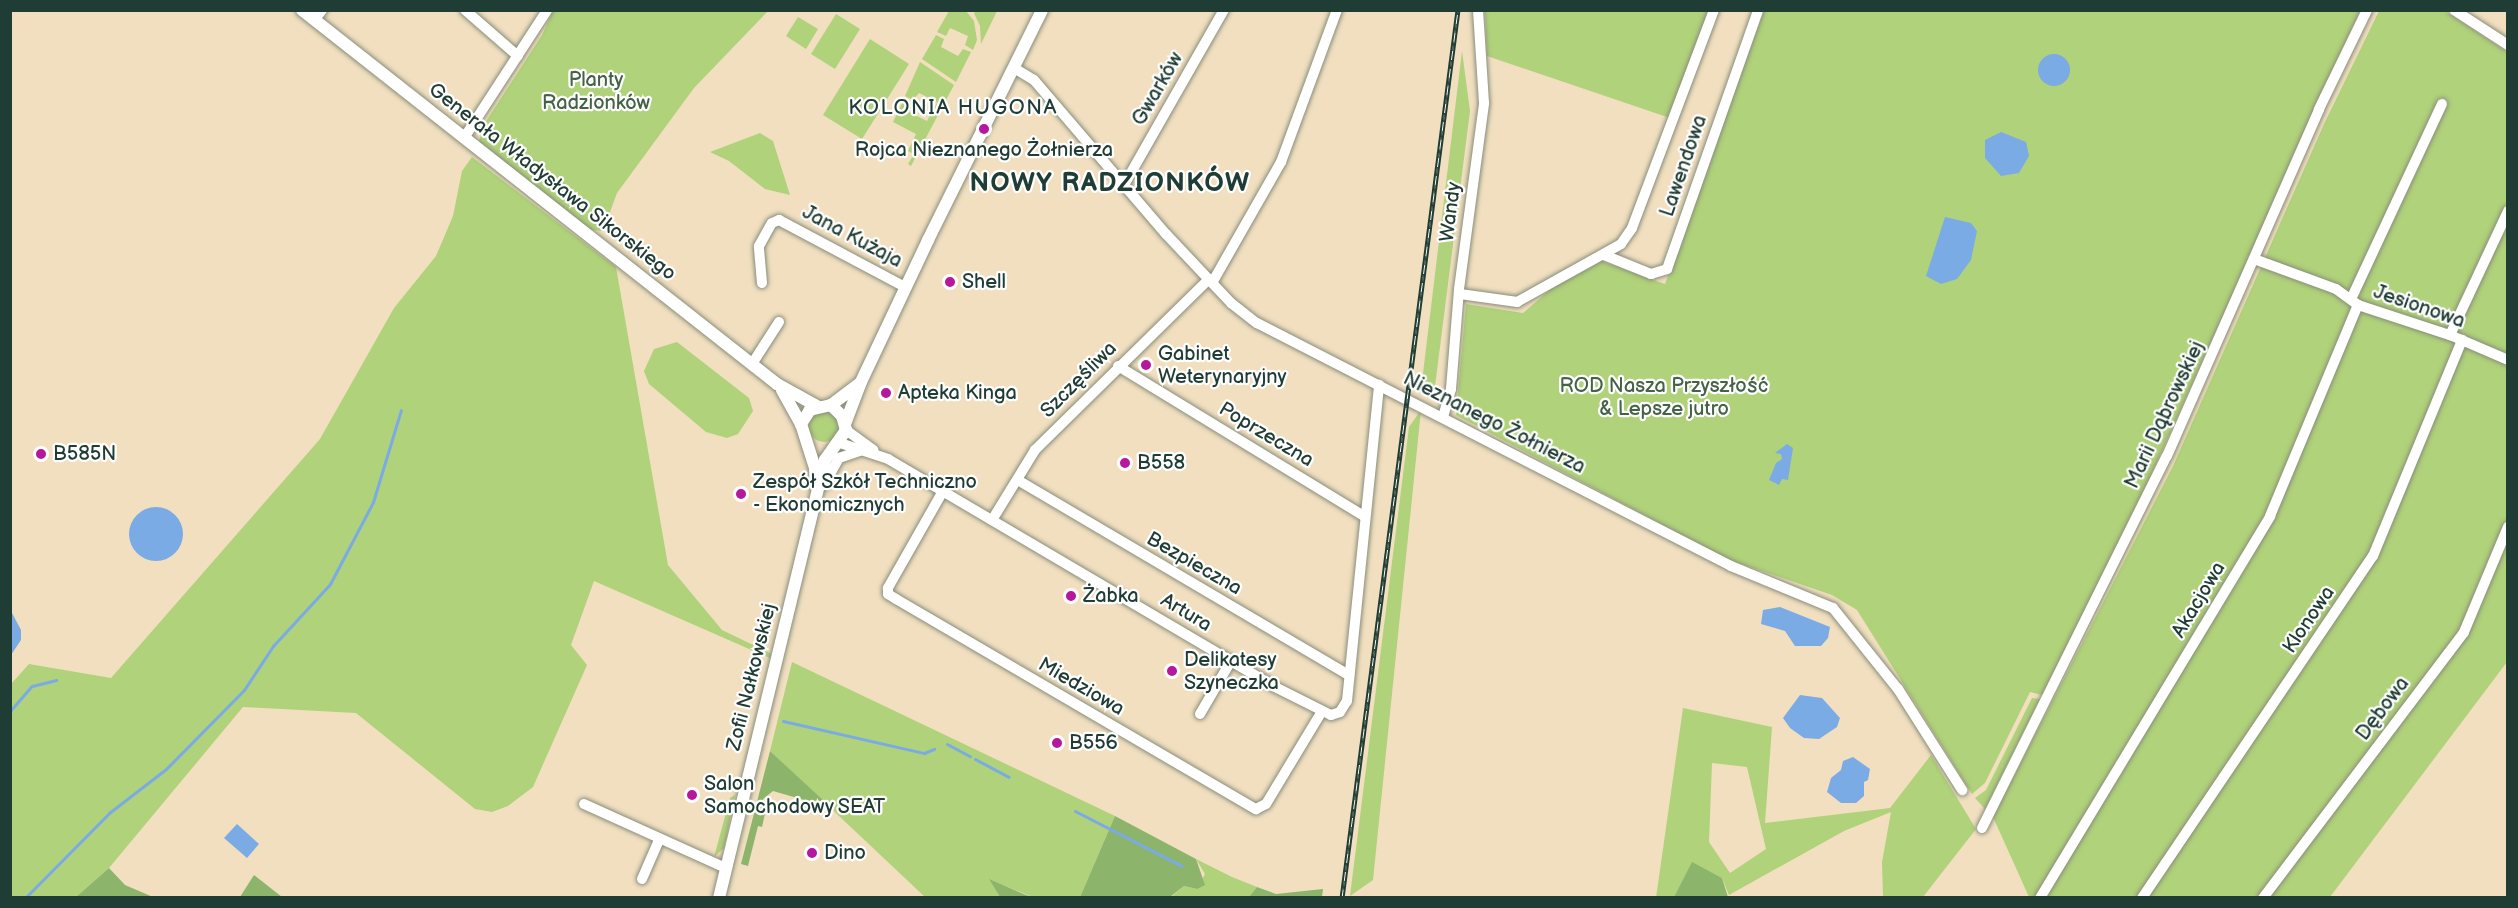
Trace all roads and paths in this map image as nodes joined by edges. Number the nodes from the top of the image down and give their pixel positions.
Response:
1 (302, 10) edge
2 (465, 10) edge
3 (547, 10) edge
4 (1042, 10) edge
5 (1224, 10) edge
6 (1337, 10) edge
7 (1478, 10) edge
8 (1714, 10) edge
9 (1758, 10) edge
10 (2367, 10) edge
11 (2454, 10) edge
12 (318, 15) edge
13 (2508, 45) edge
14 (518, 56) junction
15 (1014, 68) junction
16 (2442, 104) dead end
17 (464, 138) junction
18 (1124, 185) junction
19 (2508, 211) edge
20 (1604, 255) junction
21 (2254, 259) junction
22 (1210, 281) junction
23 (762, 283) dead end
24 (905, 287) junction
25 (1460, 294) junction
26 (2355, 301) junction
27 (779, 322) dead end
28 (2450, 335) junction
29 (2462, 340) junction
30 (2508, 360) edge
31 (752, 364) junction
32 (1118, 366) junction
33 (861, 382) junction
34 (777, 384) junction
35 (1379, 385) junction
36 (831, 405) junction
37 (817, 406) junction
38 (1443, 417) junction
39 (801, 424) junction
40 (845, 427) junction
41 (804, 438) junction
42 (837, 445) junction
43 (864, 450) junction
44 (884, 457) junction
45 (1021, 482) dead end
46 (943, 491) junction
47 (815, 501) junction
48 (1364, 516) junction
49 (992, 520) junction
50 (2508, 527) edge
51 (1231, 661) junction
52 (1349, 675) junction
53 (1321, 713) junction
54 (1200, 714) dead end
55 (1962, 790) dead end
56 (584, 804) dead end
57 (1982, 828) dead end
58 (659, 840) junction
59 (726, 868) junction
60 (642, 879) dead end
61 (719, 897) edge
62 (2040, 897) edge
63 (2142, 897) edge
64 (2263, 897) edge

1 - 12 street, Generała Władysława Sikorskiego
2 - 14 street
3 - 14 street
4 - 15 street, Jana Kużaja
5 - 18 street, Gwarków
6 - 22 street, Szczęśliwa
7 - 25 street, Wandy
8 - 20 street, Lawendowa
9 - 20 street, Lawendowa
10 - 21 street, Marii Dąbrowskiej
11 - 13 street
12 - 17 street, Generała Władysława Sikorskiego
14 - 17 street
15 - 18 street, Nieznanego Żołnierza
15 - 24 street, Jana Kużaja
16 - 26 street, Akacjowa
17 - 31 street, Generała Władysława Sikorskiego
18 - 22 street, Nieznanego Żołnierza
19 - 28 street
20 - 25 street, Lawendowa
21 - 26 street, Jesionowa
21 - 57 street, Marii Dąbrowskiej
22 - 32 street, Szczęśliwa
22 - 35 street, Nieznanego Żołnierza
23 - 24 street, Jana Kużaja
24 - 33 street, Jana Kużaja
25 - 38 street, Wandy
26 - 28 street, Jesionowa
26 - 62 street, Akacjowa
27 - 31 street
28 - 29 street, Jesionowa
29 - 30 street, Jesionowa
29 - 63 street, Klonowa
31 - 34 street, Generała Władysława Sikorskiego
32 - 48 street, Poprzeczna
32 - 49 street, Szczęśliwa
33 - 36 street, Jana Kużaja
33 - 40 street, Jana Kużaja
34 - 37 street
34 - 39 street
35 - 38 street, Nieznanego Żołnierza
35 - 48 street
36 - 37 street
36 - 40 street
37 - 39 street
38 - 55 street, Nieznanego Żołnierza
39 - 41 street
40 - 42 street
40 - 44 street, Artura
41 - 42 street
41 - 47 street
42 - 43 street, Artura
42 - 47 street
43 - 44 street, Artura
43 - 47 street
44 - 46 street, Artura
45 - 52 street, Bezpieczna
46 - 49 street, Artura
46 - 53 street, Miedziowa
47 - 59 street, Zofii Nałkowskiej
48 - 52 street
49 - 51 street, Artura
50 - 64 street, Dębowa
51 - 53 street, Artura
51 - 54 street
52 - 53 street
56 - 58 street
58 - 59 street
58 - 60 street
59 - 61 street, Zofii Nałkowskiej

